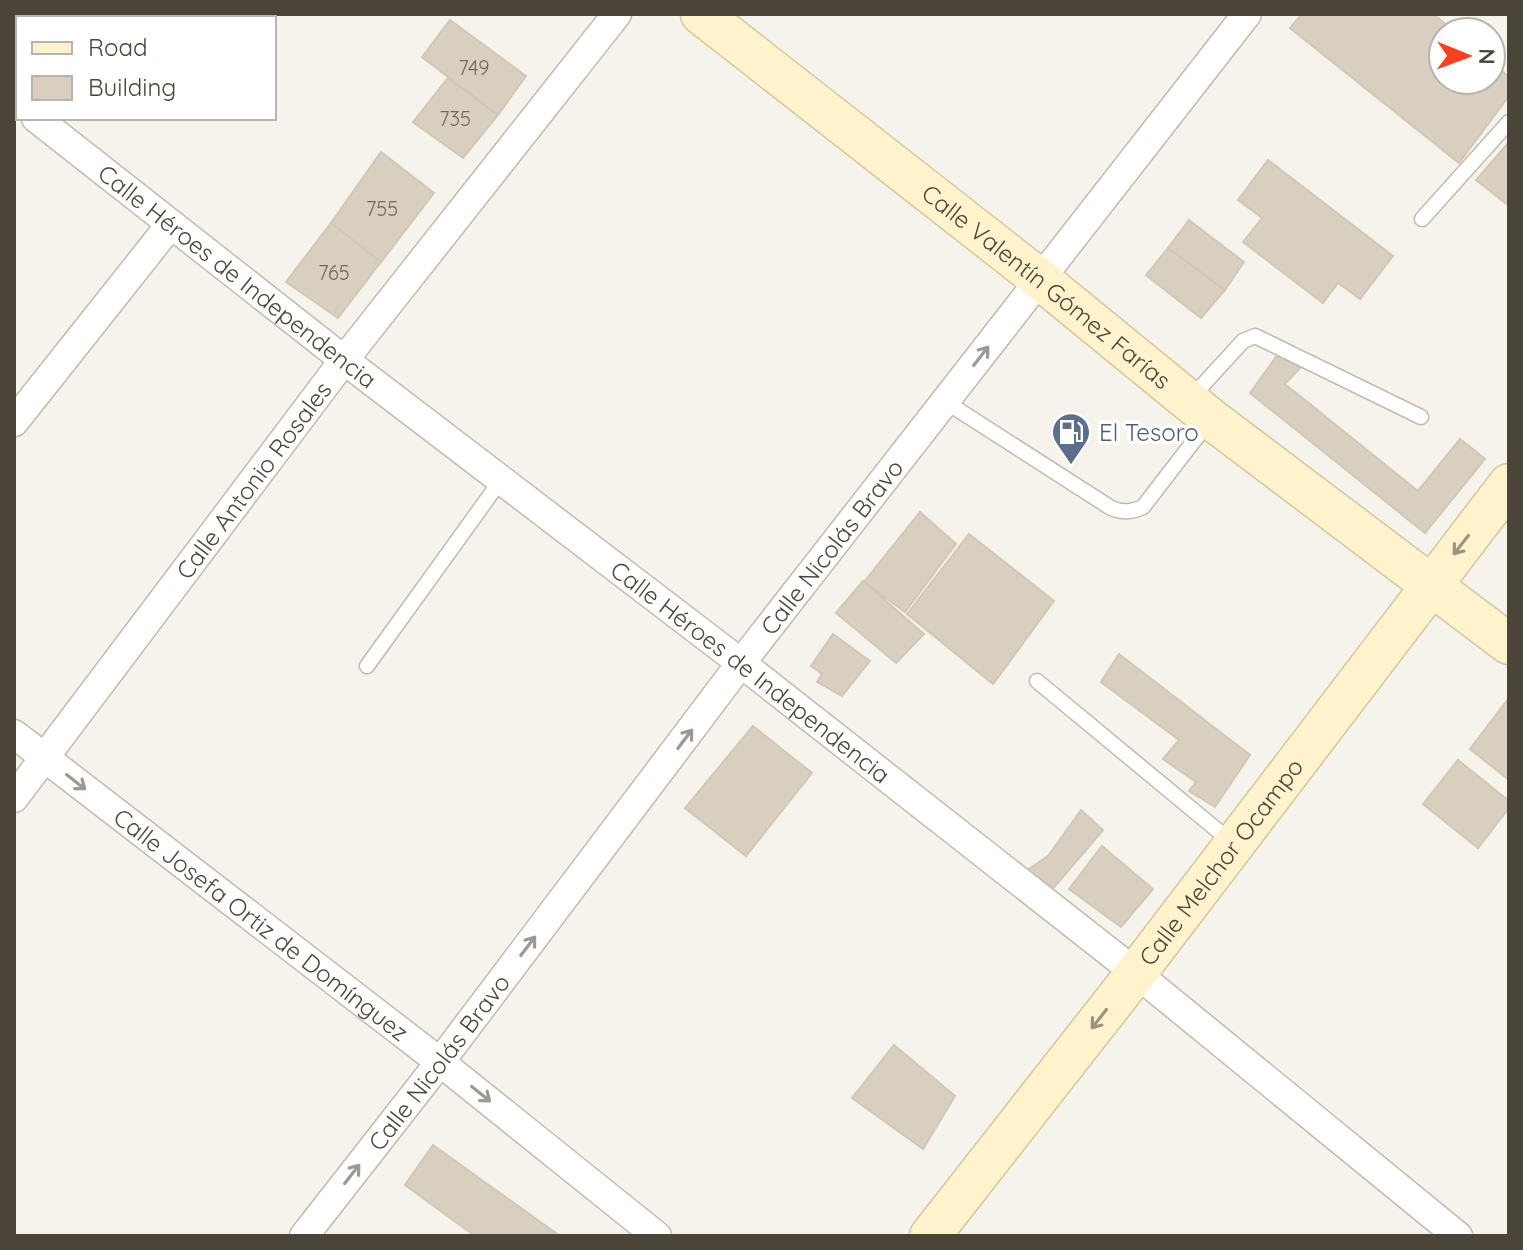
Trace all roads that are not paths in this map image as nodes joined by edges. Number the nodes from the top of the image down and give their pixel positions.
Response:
1 (617, 14) edge
2 (701, 14) edge
3 (1247, 14) edge
4 (39, 120) edge
5 (1509, 122) edge
6 (1422, 219) dead end
7 (171, 224) junction
8 (1041, 280) junction
9 (344, 360) junction
10 (946, 402) junction
11 (1200, 410) junction
12 (1421, 417) dead end
13 (14, 422) edge
14 (501, 480) junction
15 (1509, 484) edge
16 (1431, 583) junction
17 (1509, 644) edge
18 (741, 663) junction
19 (367, 666) dead end
20 (1037, 681) dead end
21 (14, 734) edge
22 (45, 758) junction
23 (14, 798) edge
24 (1234, 844) junction
25 (1136, 973) junction
26 (440, 1062) junction
27 (304, 1236) edge
28 (657, 1236) edge
29 (930, 1236) edge
30 (1458, 1236) edge

1 - 9 street, Calle Antonio Rosales
2 - 8 street, Calle Valentín Gómez Farías
3 - 8 street, Calle Nicolás Bravo
4 - 7 street, Calle Héroes de Independencia
5 - 6 lane
7 - 9 street, Calle Héroes de Independencia
7 - 13 street
10 -> 8 street, Calle Nicolás Bravo
8 - 11 street, Calle Valentín Gómez Farías
9 - 14 street, Calle Héroes de Independencia
9 - 22 street, Calle Antonio Rosales
10 - 11 lane
10 - 18 street, Calle Nicolás Bravo
11 - 12 lane
11 - 16 street, Calle Valentín Gómez Farías
14 - 18 street, Calle Héroes de Independencia
14 - 19 lane
15 -> 16 street, Calle Melchor Ocampo
16 - 17 street, Calle Valentín Gómez Farías
16 - 24 street, Calle Melchor Ocampo
18 - 25 street, Calle Héroes de Independencia
26 -> 18 street, Calle Nicolás Bravo
20 - 24 lane
21 - 22 street, Calle Josefa Ortiz de Domínguez
22 - 23 street, Calle Antonio Rosales
22 -> 26 street, Calle Josefa Ortiz de Domínguez
24 - 25 street, Calle Melchor Ocampo
25 -> 29 street, Calle Melchor Ocampo
25 - 30 street, Calle Héroes de Independencia
27 -> 26 street, Calle Nicolás Bravo
26 -> 28 street, Calle Josefa Ortiz de Domínguez

